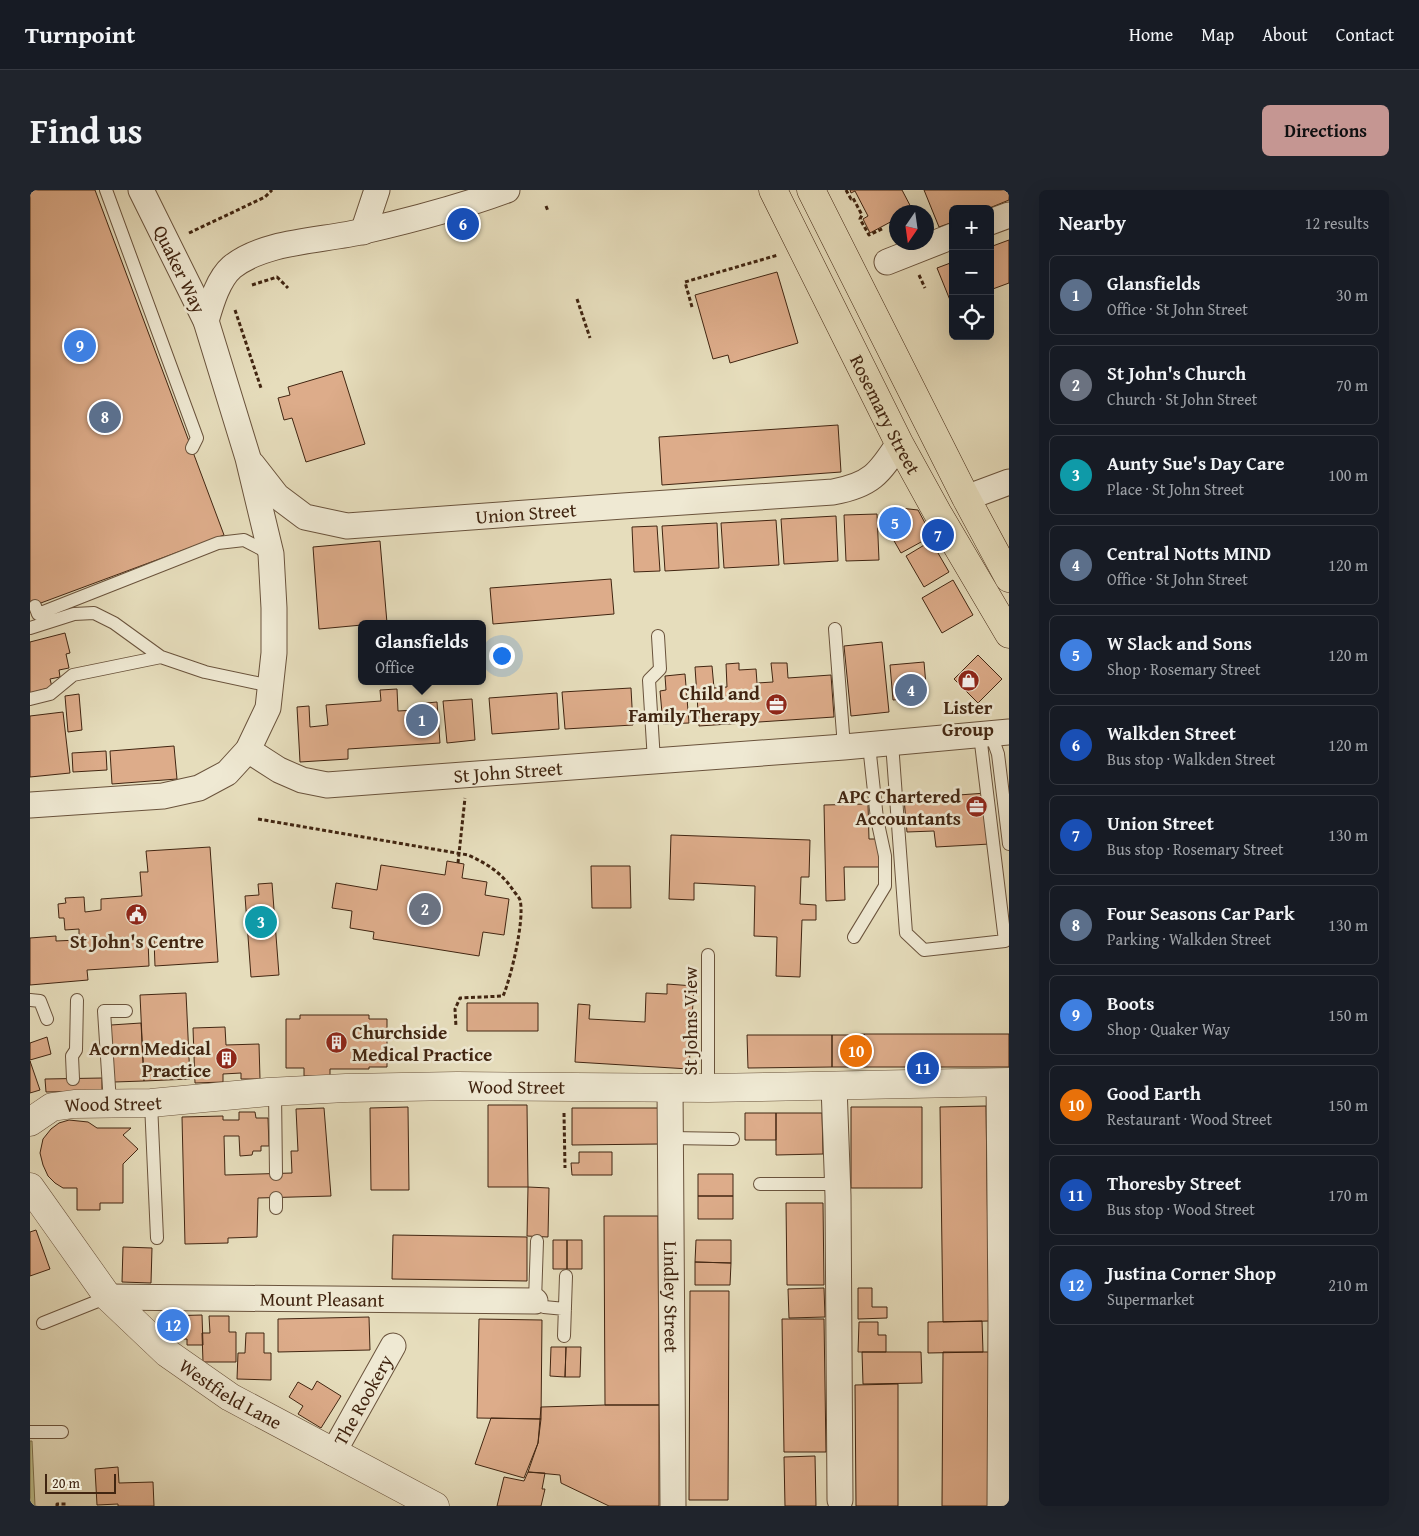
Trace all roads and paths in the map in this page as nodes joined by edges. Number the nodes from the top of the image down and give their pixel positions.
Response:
1 (106, 190) edge
2 (141, 190) edge
3 (272, 190) edge
4 (377, 190) edge
5 (448, 190) edge
6 (507, 190) edge
7 (773, 190) edge
8 (811, 190) edge
9 (846, 190) edge
10 (480, 200) junction
11 (546, 206) dead end
12 (548, 211) dead end
13 (1009, 215) edge
14 (994, 221) edge
15 (191, 232) dead end
16 (363, 232) junction
17 (949, 237) edge
18 (934, 240) edge
19 (889, 244) edge
20 (780, 254) dead end
21 (244, 287) dead end
22 (288, 288) dead end
23 (577, 299) dead end
24 (692, 307) dead end
25 (234, 308) dead end
26 (206, 321) junction
27 (590, 338) dead end
28 (261, 388) dead end
29 (899, 443) junction
30 (192, 448) dead end
31 (248, 458) junction
32 (1009, 482) edge
33 (966, 498) junction
34 (270, 554) junction
35 (1009, 578) edge
36 (35, 606) dead end
37 (30, 628) edge
38 (835, 629) dead end
39 (1009, 634) edge
40 (658, 636) dead end
41 (161, 657) junction
42 (271, 686) junction
43 (30, 699) edge
44 (1009, 711) edge
45 (993, 734) edge
46 (880, 744) junction
47 (844, 747) junction
48 (248, 750) junction
49 (654, 761) junction
50 (468, 775) junction
51 (30, 804) edge
52 (258, 819) dead end
53 (1009, 844) edge
54 (459, 854) junction
55 (458, 863) dead end
56 (854, 937) dead end
57 (708, 955) dead end
58 (30, 1000) edge
59 (78, 1000) dead end
60 (126, 1011) dead end
61 (48, 1019) dead end
62 (456, 1027) dead end
63 (1004, 1082) edge
64 (834, 1086) junction
65 (564, 1087) junction
66 (670, 1087) junction
67 (708, 1088) junction
68 (74, 1091) junction
69 (275, 1092) junction
70 (110, 1103) junction
71 (151, 1103) junction
72 (30, 1122) edge
73 (671, 1138) junction
74 (733, 1139) dead end
75 (565, 1168) dead end
76 (276, 1174) dead end
77 (760, 1184) dead end
78 (838, 1184) junction
79 (30, 1187) edge
80 (157, 1238) dead end
81 (537, 1241) dead end
82 (566, 1276) dead end
83 (108, 1297) junction
84 (535, 1301) junction
85 (565, 1309) junction
86 (1005, 1314) edge
87 (43, 1323) dead end
88 (564, 1336) dead end
89 (393, 1346) dead end
90 (30, 1432) edge
91 (62, 1432) dead end
92 (333, 1453) junction
93 (841, 1503) edge
94 (66, 1504) dead end
95 (57, 1506) edge
96 (434, 1506) edge
97 (673, 1506) edge
98 (1000, 1506) edge

1 - 30 lane
2 - 26 street, Quaker Way
3 - 15 path
4 - 16 street
5 - 10 street
6 - 10 street
7 - 29 highway, Rosemary Street
8 - 33 highway, Rosemary Street
9 - 19 path
10 - 16 street
11 - 12 path
13 - 14 street
16 - 26 street
17 - 18 street
20 - 24 path
21 - 22 path
23 - 27 path
25 - 28 path
26 - 31 street, Quaker Way
29 - 31 street, Union Street
29 - 39 highway, Rosemary Street
31 - 34 street, Quaker Way
32 - 33 street
33 - 35 highway, Rosemary Street
34 - 36 lane
34 - 42 street, Quaker Way
37 - 41 lane
38 - 47 lane
40 - 49 lane
41 - 42 lane
41 - 43 lane
42 - 48 street, Quaker Way
44 - 45 street
45 - 46 street, St John Street
45 - 46 lane
45 - 53 lane
46 - 47 street, St John Street
46 - 56 lane
47 - 49 street, St John Street
48 - 50 street, St John Street
48 - 51 street
49 - 50 street, St John Street
50 - 54 path
52 - 54 path
54 - 55 path
54 - 62 path
57 - 67 lane, St Johns View
58 - 61 lane
59 - 68 lane
60 - 70 lane
63 - 64 street, Wood Street
63 - 86 street
64 - 67 street, Wood Street
64 - 78 street
65 - 66 street, Wood Street
65 - 69 street, Wood Street
65 - 75 path
66 - 67 street, Wood Street
66 - 73 street, Lindley Street
68 - 70 street, Wood Street
68 - 72 street, Wood Street
69 - 71 street, Wood Street
69 - 76 lane
70 - 71 street, Wood Street
71 - 80 lane
73 - 74 lane
73 - 97 street, Lindley Street
77 - 78 lane
78 - 93 street
79 - 83 street, Westfield Lane
81 - 84 lane
82 - 85 lane
83 - 84 street, Mount Pleasant
83 - 87 lane
83 - 92 street, Westfield Lane
84 - 85 lane
85 - 88 lane
86 - 98 street
89 - 92 street, The Rookery
90 - 91 lane
92 - 96 street, Westfield Lane
94 - 95 path

